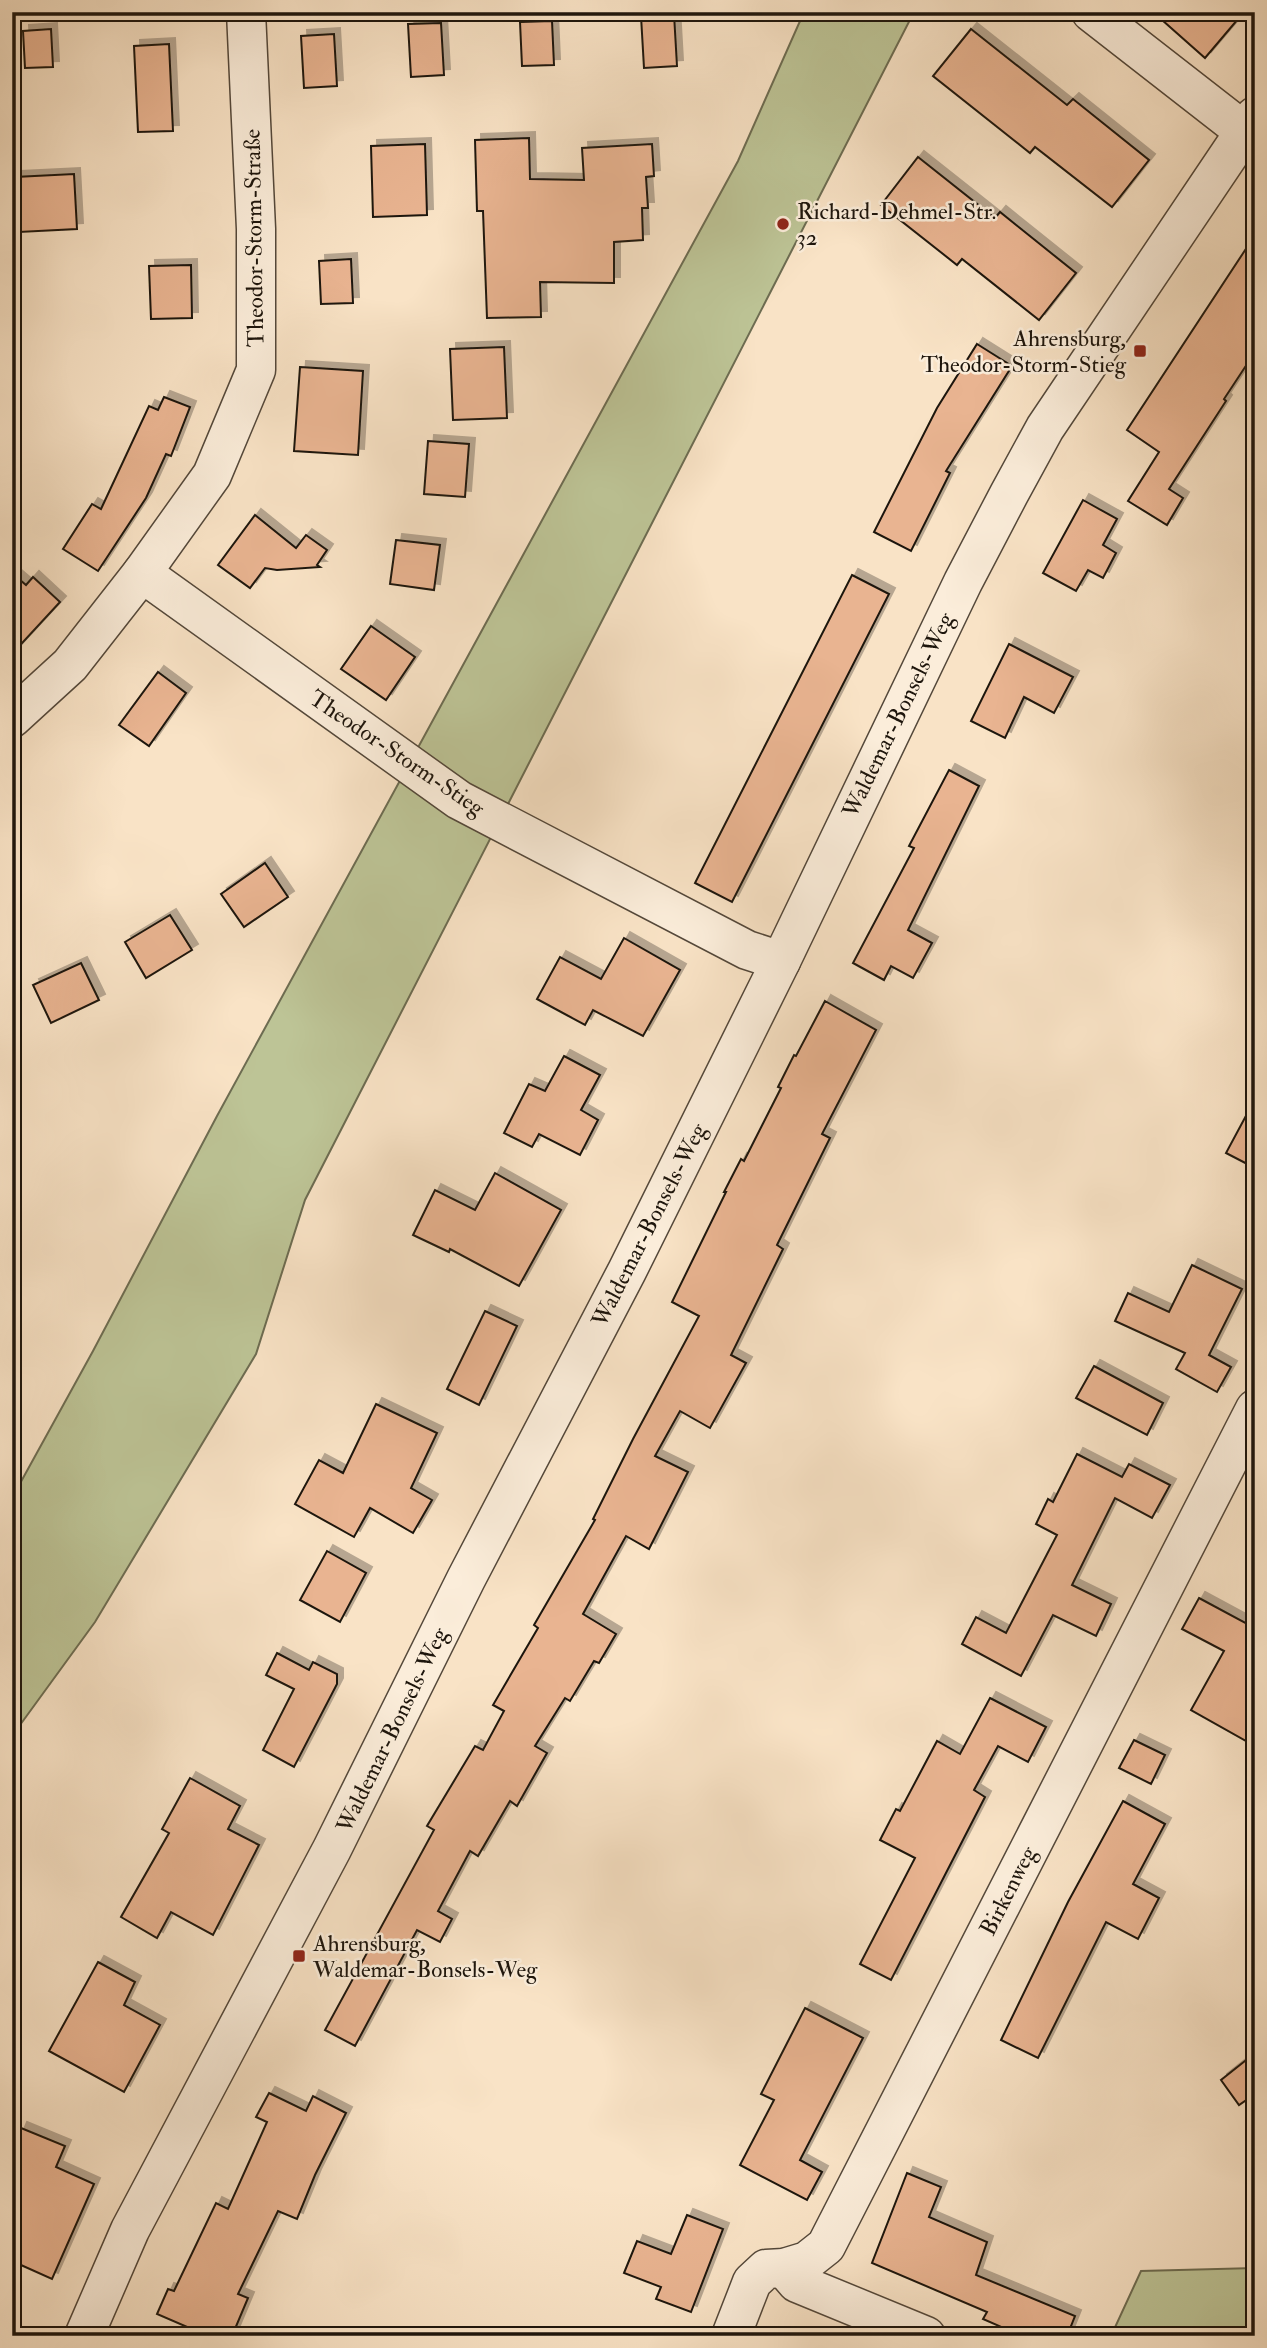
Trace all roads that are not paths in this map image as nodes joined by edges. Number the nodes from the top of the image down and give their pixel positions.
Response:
1 (246, 12) edge
2 (1091, 12) edge
3 (1250, 124) edge
4 (1239, 170) edge
5 (142, 573) junction
6 (12, 718) edge
7 (781, 961) junction
8 (1255, 1409) edge
9 (784, 2267) junction
10 (84, 2336) edge
11 (731, 2336) edge
12 (926, 2336) edge

1 - 5 street, Theodor-Storm-Straße
2 - 3 street, Waldemar-Bonsels-Weg
3 - 4 street, Waldemar-Bonsels-Weg
4 - 7 street, Waldemar-Bonsels-Weg
5 - 6 street, Theodor-Storm-Straße
5 - 7 street, Theodor-Storm-Stieg
7 - 10 street, Waldemar-Bonsels-Weg
8 - 9 street, Birkenweg
9 - 11 street, Birkenweg
9 - 12 street

